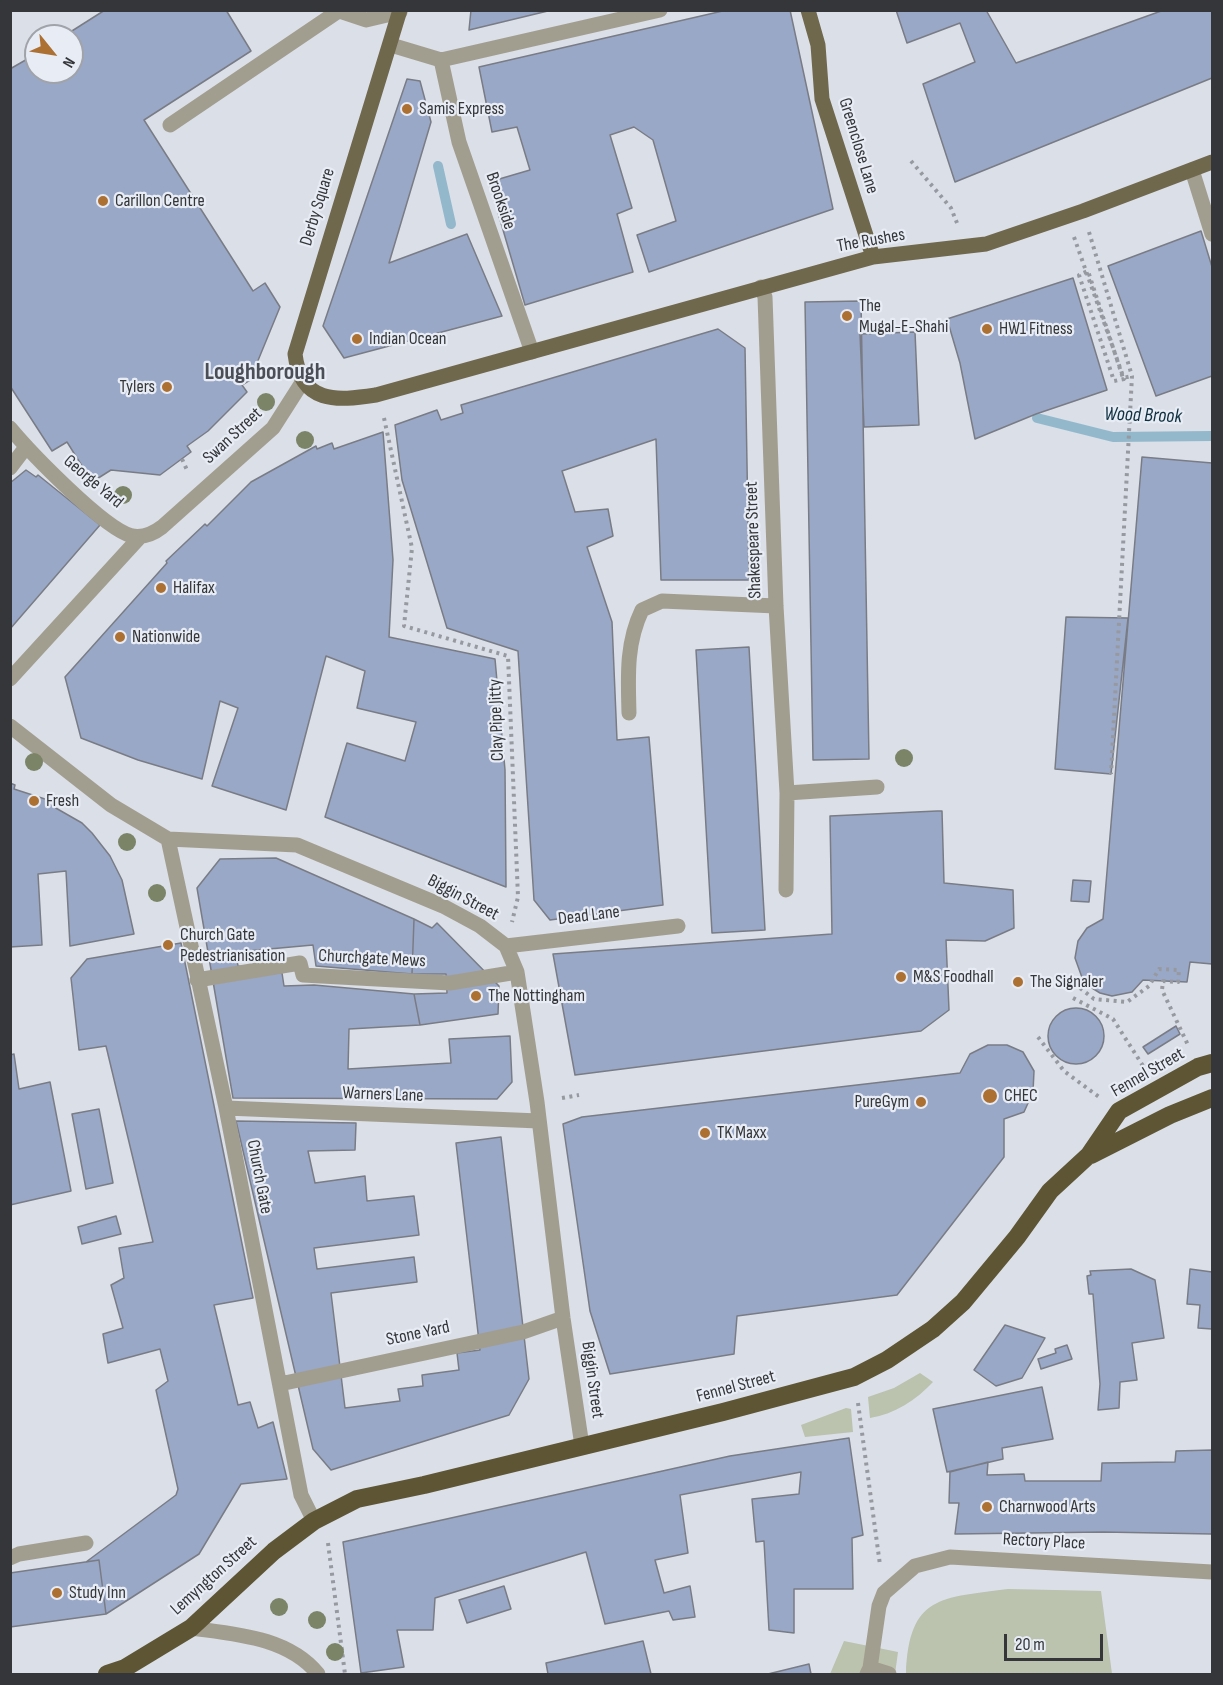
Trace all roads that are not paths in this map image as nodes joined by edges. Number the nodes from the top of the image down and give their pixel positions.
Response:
1 (660, 10) edge
2 (808, 10) edge
3 (337, 11) edge
4 (400, 11) edge
5 (391, 45) junction
6 (441, 60) junction
7 (170, 125) dead end
8 (1212, 162) edge
9 (1192, 170) junction
10 (1212, 234) edge
11 (873, 257) junction
12 (761, 287) junction
13 (532, 352) junction
14 (303, 381) junction
15 (10, 428) edge
16 (26, 447) junction
17 (10, 468) edge
18 (140, 537) junction
19 (776, 606) junction
20 (10, 679) edge
21 (629, 713) dead end
22 (10, 726) edge
23 (877, 787) dead end
24 (787, 793) junction
25 (168, 839) junction
26 (786, 890) dead end
27 (678, 926) dead end
28 (506, 946) junction
29 (517, 972) junction
30 (197, 980) junction
31 (1205, 1065) edge
32 (1212, 1098) edge
33 (226, 1108) junction
34 (539, 1121) junction
35 (1089, 1155) junction
36 (563, 1318) junction
37 (280, 1384) junction
38 (582, 1446) junction
39 (319, 1518) junction
40 (86, 1543) dead end
41 (10, 1558) edge
42 (1212, 1572) edge
43 (190, 1628) junction
44 (868, 1671) edge
45 (107, 1674) edge
46 (318, 1674) edge
47 (889, 1674) edge

1 - 6 street
2 - 11 main road, Greenclose Lane
3 - 4 street
3 - 7 street
4 - 5 main road, Derby Square
5 - 6 street
5 - 14 main road, Derby Square
6 - 13 street, Brookside
8 - 9 main road, The Rushes
9 - 10 street
9 - 11 main road, The Rushes
11 - 12 main road, The Rushes
12 - 13 main road, The Rushes
12 - 19 street, Shakespeare Street
13 - 14 main road
14 - 18 street, Swan Street
15 - 16 street, George Yard
16 - 17 street
16 - 18 street, George Yard
18 - 20 street, Swan Street
19 - 21 street
19 - 24 street, Shakespeare Street
22 - 25 street, Biggin Street
23 - 24 street
24 - 26 street, Shakespeare Street
25 - 28 street, Biggin Street
25 - 30 street, Church Gate
27 - 28 street, Dead Lane
28 - 29 street, Biggin Street
29 - 30 street, Churchgate Mews
29 - 34 street, Biggin Street
30 - 33 street, Church Gate
31 - 35 highway, Fennel Street
32 - 35 highway, Fennel Street
33 - 34 street, Warners Lane
33 - 37 street, Church Gate
34 - 36 street, Biggin Street
35 - 38 highway, Fennel Street
36 - 37 street, Stone Yard
36 - 38 street, Biggin Street
37 - 39 street, Church Gate
38 - 39 highway, Fennel Street
39 - 43 highway, Lemyngton Street
40 - 41 street
42 - 44 street, Rectory Place
43 - 45 highway, Lemyngton Street
43 - 46 street
44 - 47 street

